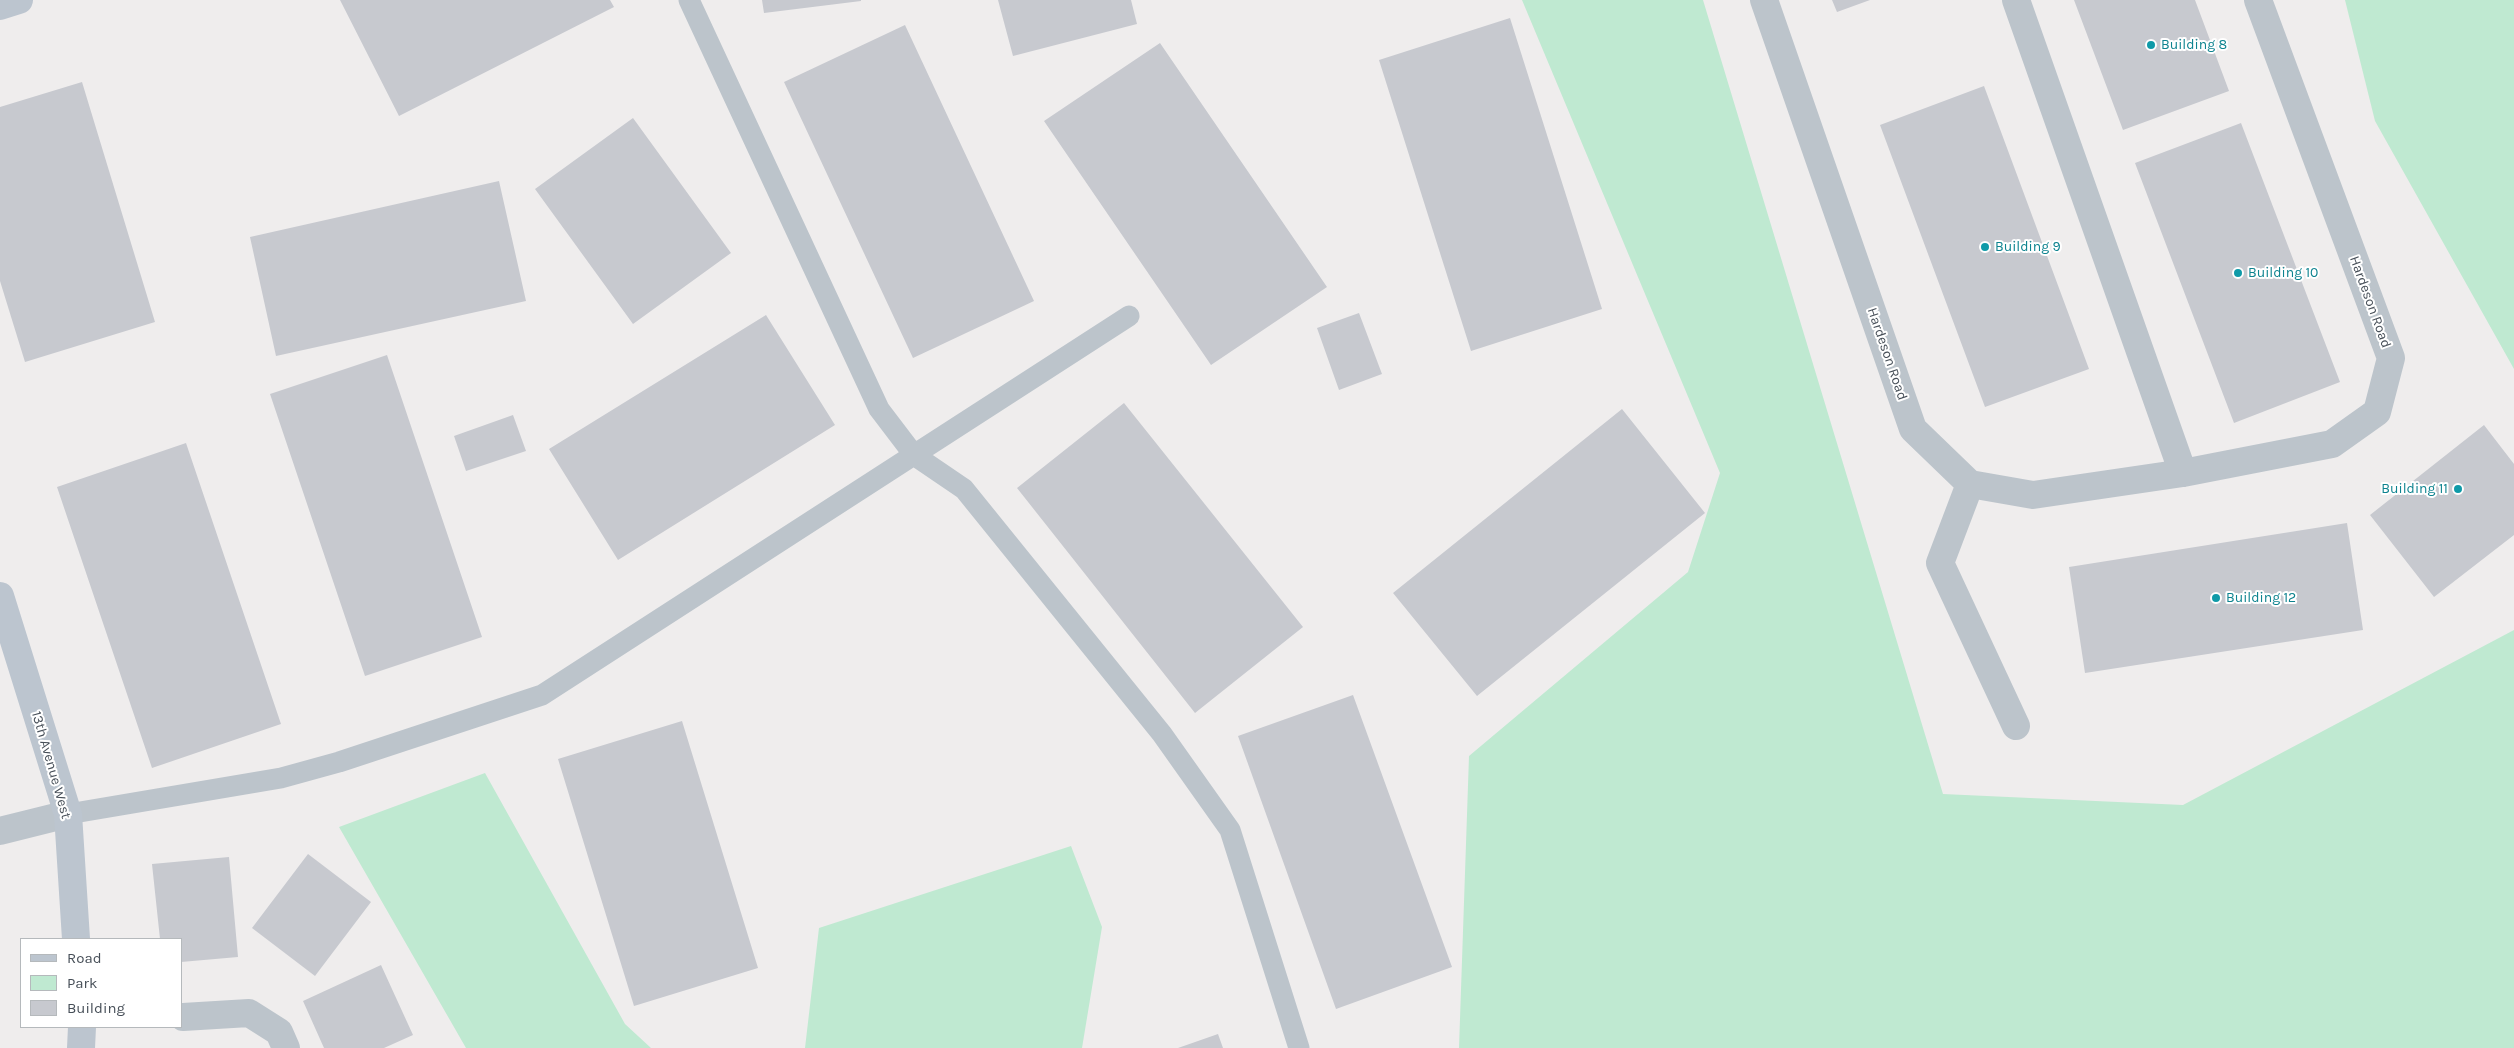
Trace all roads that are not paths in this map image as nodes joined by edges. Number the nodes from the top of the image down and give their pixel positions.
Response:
1 (20, 0) edge
2 (689, 0) edge
3 (1764, 0) edge
4 (2016, 0) edge
5 (2258, 0) edge
6 (0, 6) edge
7 (1129, 316) dead end
8 (914, 455) junction
9 (2183, 473) junction
10 (1970, 484) junction
11 (0, 596) edge
12 (2016, 726) dead end
13 (68, 814) junction
14 (0, 831) edge
15 (76, 938) edge
16 (183, 1017) dead end
17 (82, 1028) edge
18 (81, 1048) edge
19 (286, 1048) edge
20 (1299, 1048) edge

1 - 6 street
2 - 8 lane
3 - 10 street, Hardeson Road
4 - 9 street
5 - 9 street, Hardeson Road
7 - 8 lane
8 - 13 lane
8 - 20 lane
9 - 10 street, Hardeson Road
10 - 12 street
11 - 13 street, 13th Avenue West
13 - 14 street
13 - 15 street, 13th Avenue West
16 - 19 street
17 - 18 street

